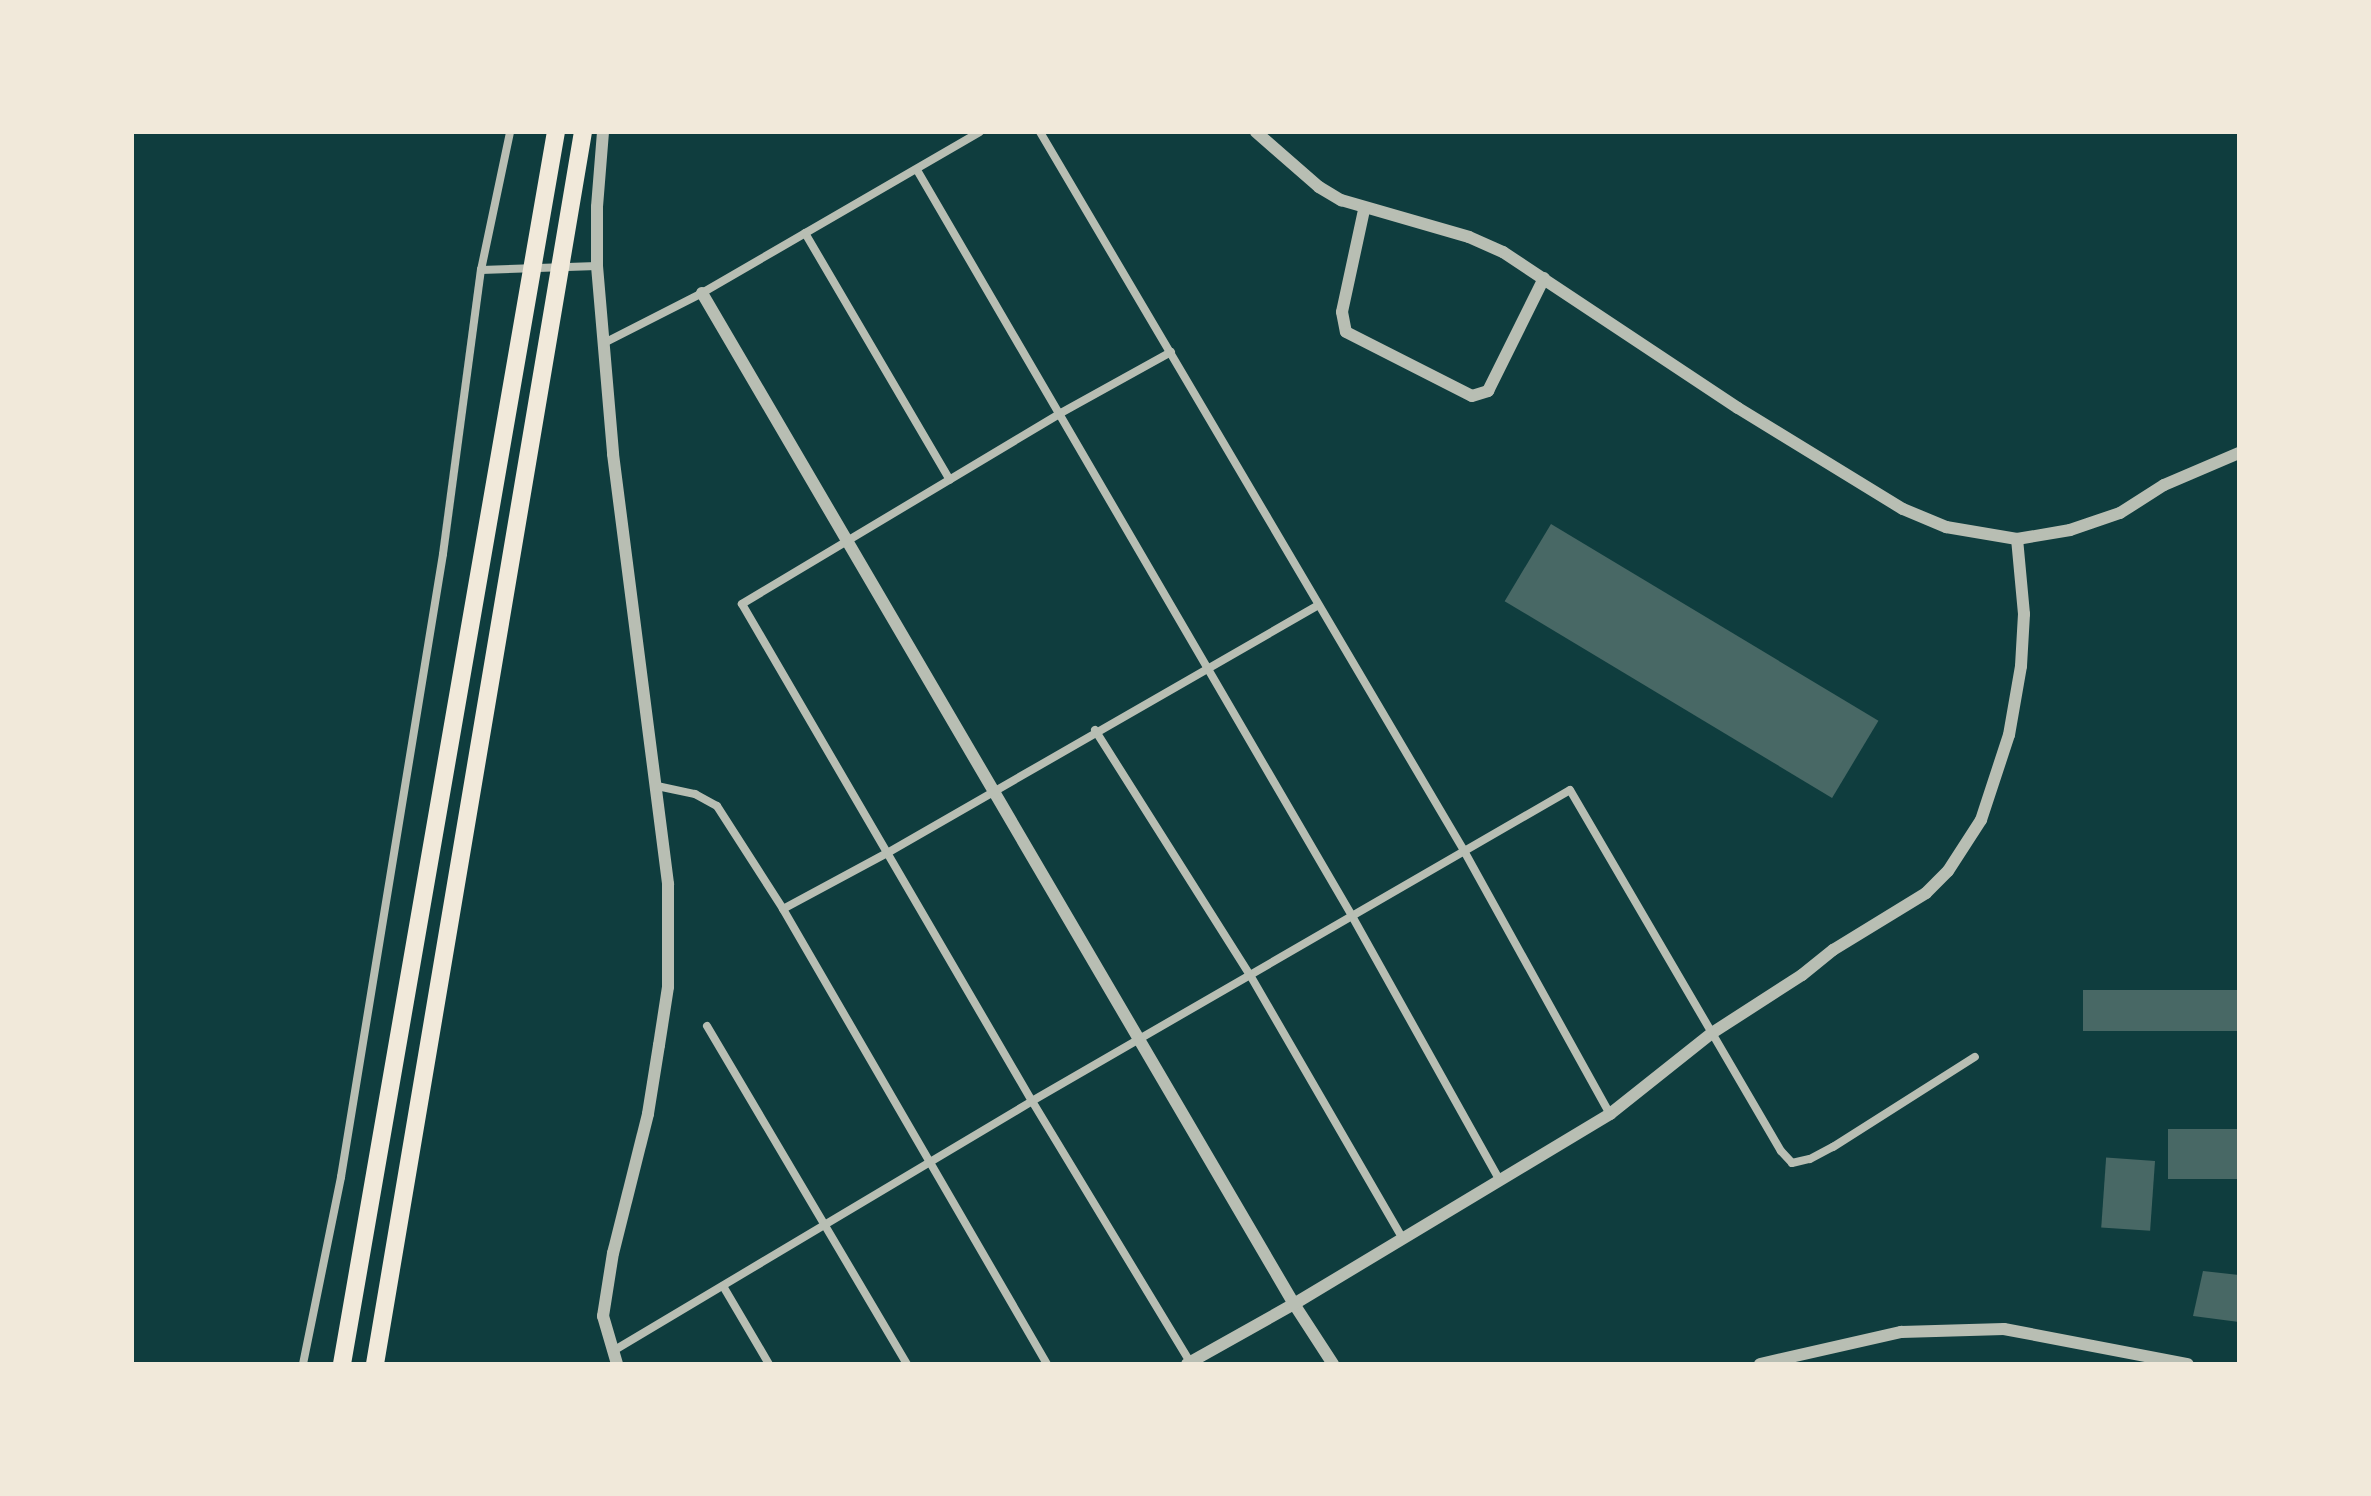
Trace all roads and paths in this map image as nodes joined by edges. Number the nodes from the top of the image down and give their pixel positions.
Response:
1 (510, 132) edge
2 (556, 132) edge
3 (583, 132) edge
4 (603, 132) edge
5 (980, 132) edge
6 (1040, 132) edge
7 (1256, 132) edge
8 (917, 170) junction
9 (1364, 210) junction
10 (805, 233) junction
11 (597, 266) junction
12 (481, 270) junction
13 (1544, 278) junction
14 (702, 293) junction
15 (604, 343) junction
16 (1171, 352) junction
17 (1061, 413) junction
18 (2239, 453) edge
19 (950, 480) junction
20 (2017, 539) junction
21 (847, 540) junction
22 (1318, 605) junction
23 (1206, 669) junction
24 (1095, 730) junction
25 (657, 786) junction
26 (993, 791) junction
27 (1463, 849) junction
28 (889, 852) junction
29 (783, 909) junction
30 (1352, 916) junction
31 (1250, 975) junction
32 (707, 1026) dead end
33 (1712, 1033) junction
34 (1141, 1038) junction
35 (1975, 1057) dead end
36 (1032, 1101) junction
37 (1610, 1114) junction
38 (929, 1164) junction
39 (1499, 1179) junction
40 (824, 1226) junction
41 (1402, 1237) junction
42 (723, 1286) junction
43 (1294, 1304) junction
44 (613, 1351) junction
45 (1189, 1363) edge
46 (303, 1364) edge
47 (342, 1364) edge
48 (375, 1364) edge
49 (617, 1364) edge
50 (769, 1364) edge
51 (907, 1364) edge
52 (1047, 1364) edge
53 (1333, 1364) edge
54 (1760, 1364) edge
55 (2188, 1364) edge

1 - 12 street
2 - 47 highway
3 - 48 highway
4 - 11 street
5 - 8 street
6 - 16 street
7 - 9 street
8 - 10 street
8 - 17 street
9 - 13 street
9 - 13 street
10 - 14 street
10 - 19 street
11 - 12 street
11 - 15 street
12 - 46 street
13 - 20 street
14 - 15 street
14 - 21 street
15 - 25 street
16 - 17 street
16 - 22 street
17 - 19 street
17 - 23 street
18 - 20 street
19 - 21 street
20 - 33 street
21 - 26 street
21 - 28 street
22 - 23 street
22 - 27 street
23 - 24 street
23 - 30 street
24 - 26 street
24 - 31 street
25 - 29 street
25 - 44 street
26 - 28 street
26 - 34 street
27 - 30 street
27 - 33 street
27 - 37 street
28 - 29 street
28 - 36 street
29 - 38 street
30 - 31 street
30 - 39 street
31 - 34 street
31 - 41 street
32 - 40 street
33 - 35 street
33 - 37 street
34 - 36 street
34 - 43 street
36 - 38 street
36 - 45 street
37 - 39 street
38 - 40 street
38 - 52 street
39 - 41 street
40 - 42 street
40 - 51 street
41 - 43 street
42 - 44 street
42 - 50 street
43 - 45 street
43 - 53 street
44 - 49 street
54 - 55 street

